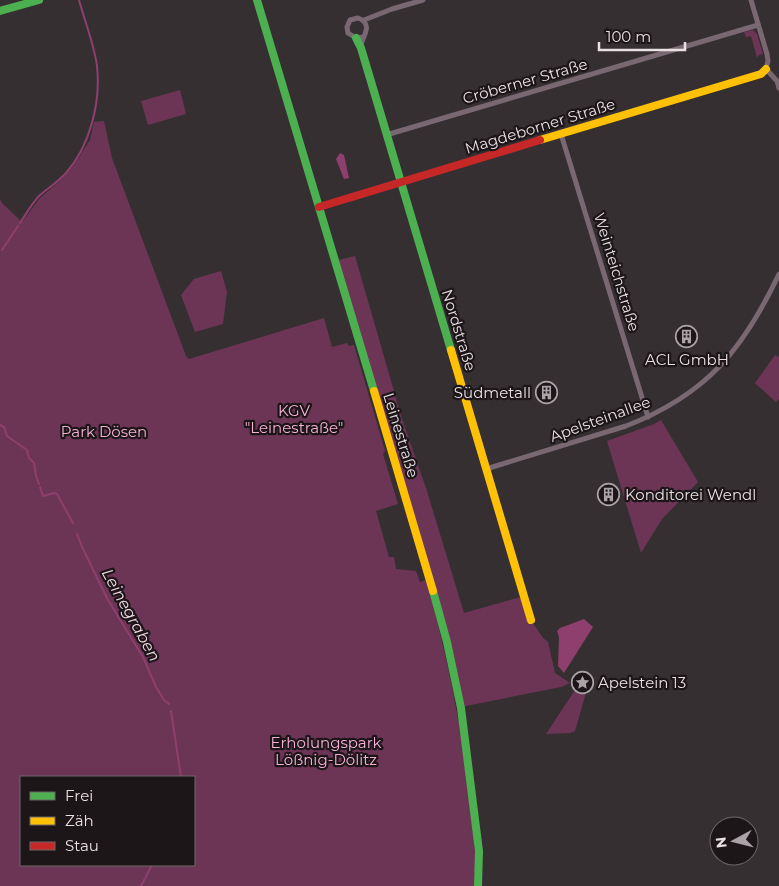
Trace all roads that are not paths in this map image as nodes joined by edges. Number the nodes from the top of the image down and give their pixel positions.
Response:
1 (39, 0) edge
2 (258, 0) edge
3 (423, 0) edge
4 (751, 0) edge
5 (0, 11) edge
6 (364, 20) junction
7 (758, 25) junction
8 (359, 38) junction
9 (766, 69) junction
10 (779, 88) edge
11 (562, 134) junction
12 (386, 135) junction
13 (400, 182) junction
14 (319, 207) junction
15 (779, 274) edge
16 (648, 417) junction
17 (486, 469) junction
18 (532, 620) dead end
19 (478, 886) edge

1 - 5 street
2 - 14 street, Leinestraße
3 - 6 street, Nordstraße
4 - 7 street
6 - 8 street, Nordstraße
6 - 8 street, Nordstraße
7 - 9 street
7 - 12 street, Cröberner Straße
8 - 12 street, Nordstraße
9 - 10 street
9 - 11 street, Magdeborner Straße
11 - 13 street, Magdeborner Straße
11 - 16 street, Weinteichstraße
12 - 13 street, Nordstraße
13 - 14 street, Magdeborner Straße
13 - 17 street, Nordstraße
14 - 19 street, Leinestraße
15 - 16 street, Apelsteinallee
16 - 17 street, Apelsteinallee
17 - 18 street, Nordstraße

